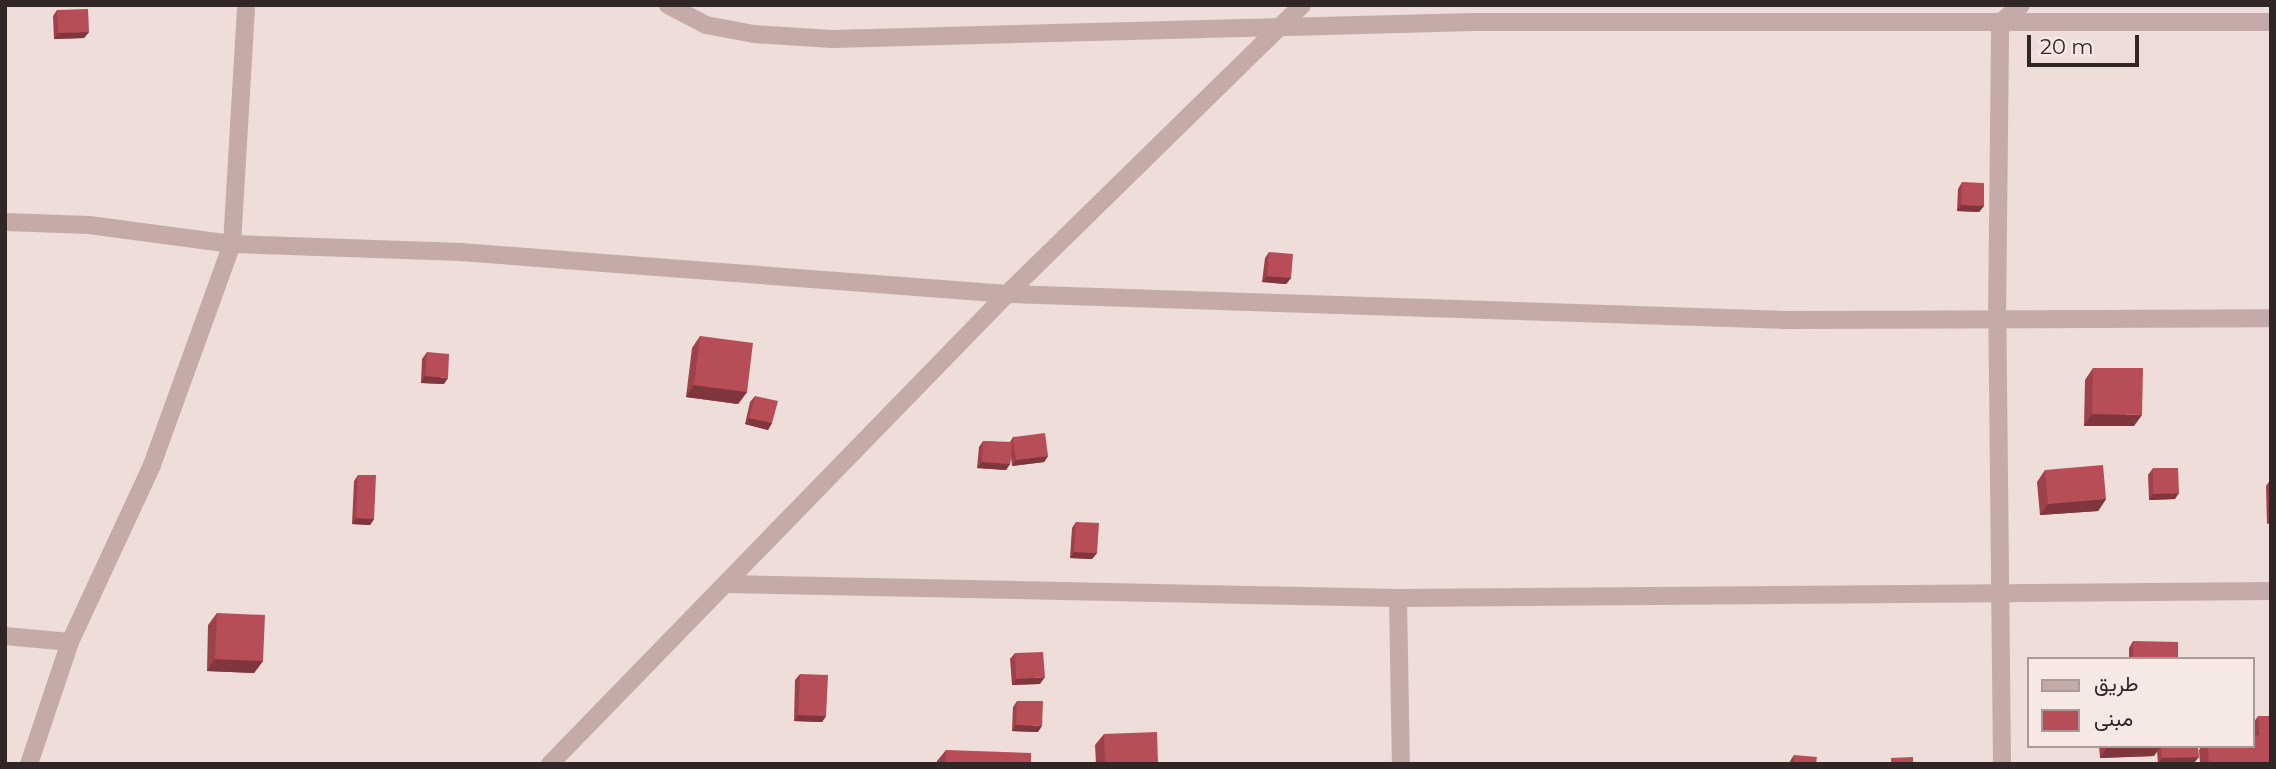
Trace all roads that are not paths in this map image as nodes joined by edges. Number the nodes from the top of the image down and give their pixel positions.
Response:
1 (246, 5) edge
2 (668, 5) edge
3 (1302, 5) edge
4 (2021, 5) edge
5 (2271, 22) edge
6 (2000, 23) junction
7 (1279, 27) junction
8 (5, 222) edge
9 (232, 244) junction
10 (1007, 294) junction
11 (2271, 318) edge
12 (1997, 322) junction
13 (727, 584) junction
14 (2271, 591) edge
15 (1998, 596) junction
16 (1398, 598) junction
17 (5, 636) edge
18 (70, 642) junction
19 (29, 764) edge
20 (550, 764) edge
21 (1401, 764) edge
22 (2003, 764) edge

1 - 9 street
2 - 7 street
3 - 7 street
4 - 6 street
5 - 6 street
6 - 7 street
6 - 12 street
7 - 10 street
8 - 9 street
9 - 10 street
9 - 18 street
10 - 12 street
10 - 13 street
11 - 12 street
12 - 15 street
13 - 16 street
13 - 20 street
14 - 15 street
15 - 16 street
15 - 22 street
16 - 21 street
17 - 18 street
18 - 19 street

